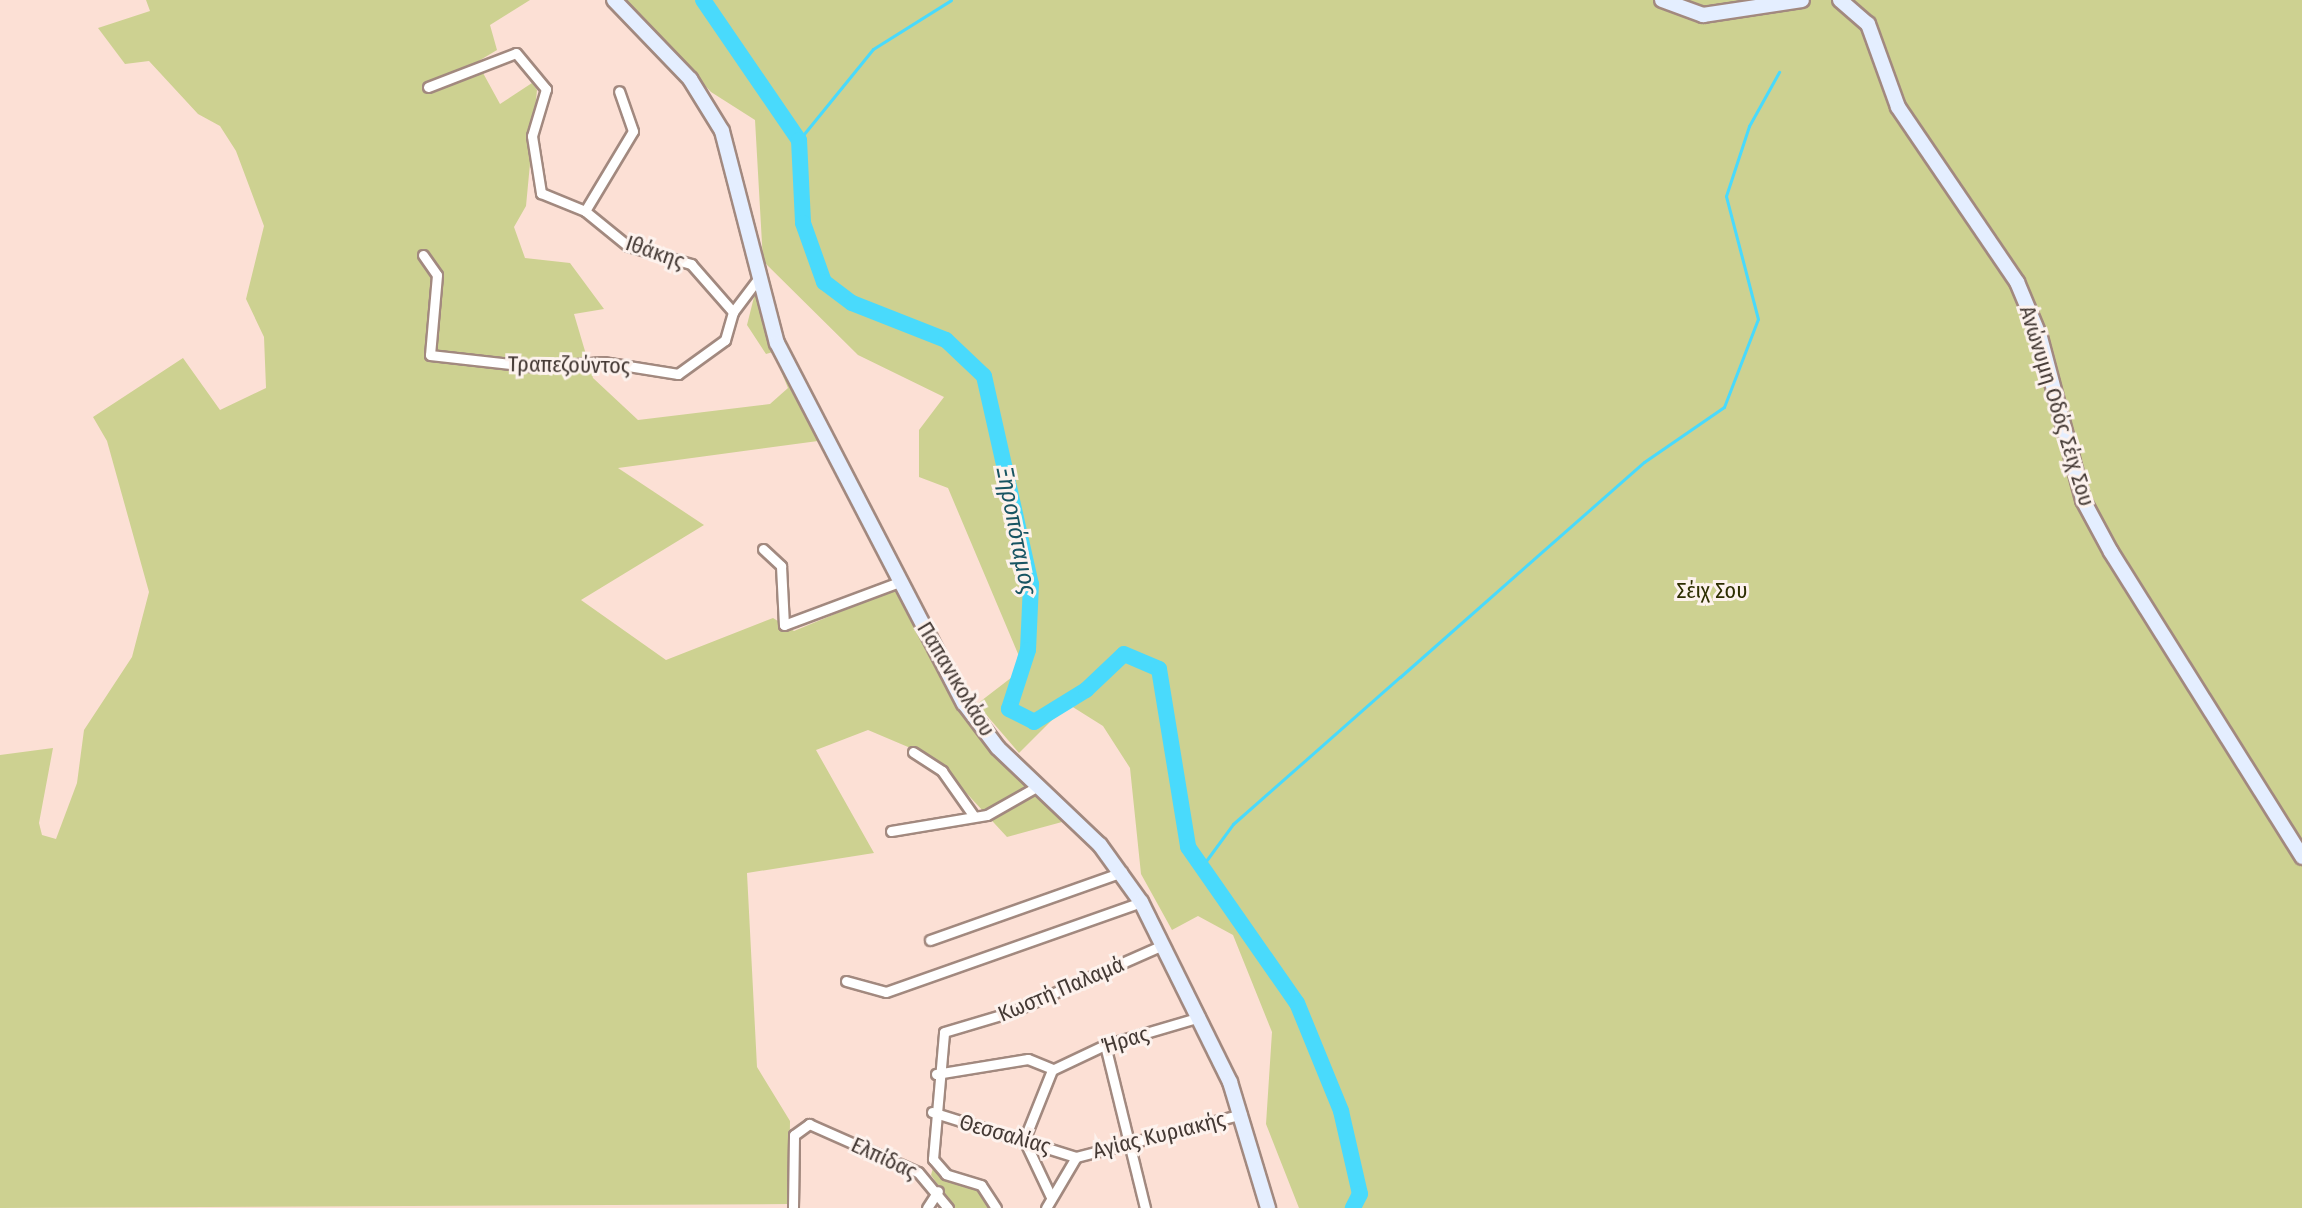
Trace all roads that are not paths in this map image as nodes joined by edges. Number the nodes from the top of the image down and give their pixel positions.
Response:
1 (614, 0) edge
2 (1662, 0) edge
3 (1802, 0) edge
4 (1840, 0) edge
5 (428, 87) dead end
6 (619, 91) dead end
7 (585, 211) junction
8 (423, 255) dead end
9 (756, 281) junction
10 (733, 312) junction
11 (763, 549) dead end
12 (899, 582) junction
13 (913, 752) dead end
14 (1038, 786) junction
15 (973, 815) junction
16 (891, 831) dead end
17 (2302, 857) edge
18 (1122, 872) junction
19 (1141, 902) junction
20 (930, 940) dead end
21 (1163, 945) junction
22 (846, 981) dead end
23 (1200, 1017) junction
24 (1105, 1045) junction
25 (1053, 1069) junction
26 (936, 1074) junction
27 (932, 1112) junction
28 (1242, 1114) junction
29 (1024, 1140) junction
30 (1132, 1143) junction
31 (1076, 1157) junction
32 (938, 1191) junction
33 (1051, 1197) junction
34 (793, 1208) edge
35 (927, 1208) edge
36 (948, 1208) edge
37 (996, 1208) edge
38 (1046, 1208) edge
39 (1145, 1208) edge
40 (1268, 1208) edge

1 - 9 main road, Παπανικολάου
2 - 3 main road
4 - 17 main road, Ανώνυμη Οδός Σέιχ Σου
5 - 7 street, Ιθάκης
6 - 7 street
7 - 10 street, Ιθάκης
8 - 10 street, Τραπεζούντος
9 - 10 street
9 - 12 main road, Παπανικολάου
11 - 12 street
12 - 14 main road, Παπανικολάου
13 - 15 street
14 - 15 street
14 - 18 main road, Παπανικολάου
15 - 16 street
18 - 19 main road, Παπανικολάου
18 - 20 street
19 - 21 main road, Παπανικολάου
19 - 22 street
21 - 23 main road, Παπανικολάου
21 - 26 street, Κωστή Παλαμά
23 - 24 street, Ήρας
23 - 28 main road, Παπανικολάου
24 - 25 street, Ήρας
24 - 30 street
25 - 26 street
25 - 29 street
26 - 27 street, Κωστή Παλαμά
27 - 29 street, Θεσσαλίας
27 - 37 street, Κωστή Παλαμά
28 - 30 street, Αγίας Κυριακής
28 - 40 main road, Παπανικολάου
29 - 31 street, Θεσσαλίας
29 - 33 street
30 - 31 street, Αγίας Κυριακής
30 - 39 street
31 - 33 street
32 - 34 street, Ελπίδας
32 - 35 street
32 - 36 street, Ελπίδας
33 - 38 street

